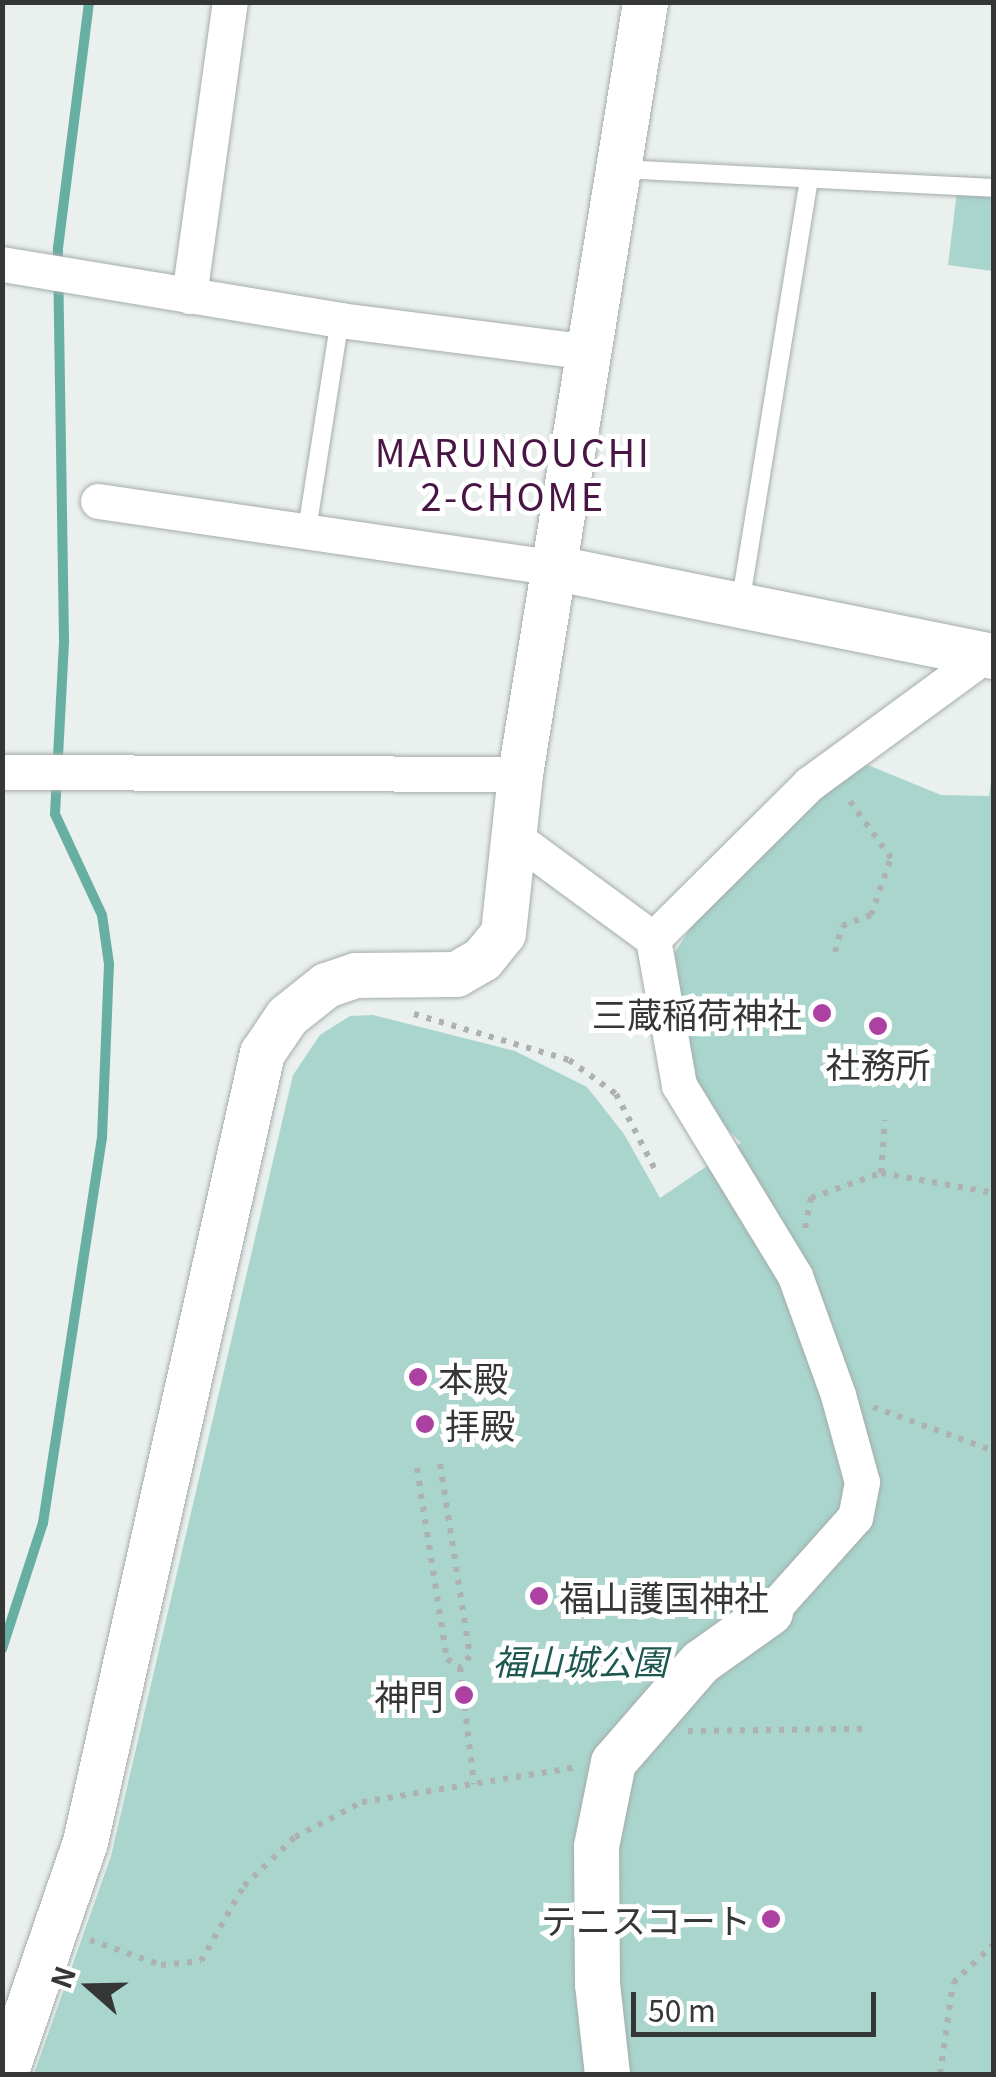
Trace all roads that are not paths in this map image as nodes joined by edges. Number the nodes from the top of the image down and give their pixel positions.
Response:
1 (230, 2) edge
2 (644, 2) edge
3 (620, 169) junction
4 (809, 180) junction
5 (994, 188) edge
6 (17, 267) edge
7 (189, 296) junction
8 (340, 320) junction
9 (591, 352) junction
10 (98, 501) dead end
11 (306, 536) junction
12 (556, 568) junction
13 (740, 606) junction
14 (989, 656) edge
15 (2, 772) edge
16 (520, 774) junction
17 (517, 839) junction
18 (653, 938) junction
19 (770, 1612) joint
20 (5, 2074) edge
21 (607, 2074) edge

1 - 7 street
2 - 3 street
3 - 4 lane
3 - 9 street
4 - 5 lane
4 - 13 lane
6 - 7 street
7 - 8 street
8 - 9 street
8 - 11 lane
9 - 12 street
10 - 11 street
11 - 12 street
12 - 13 street
12 - 16 street
13 - 14 street
14 - 18 street
15 - 16 street
16 - 17 street
17 - 18 street
17 - 20 street
18 - 19 street
19 - 21 street

